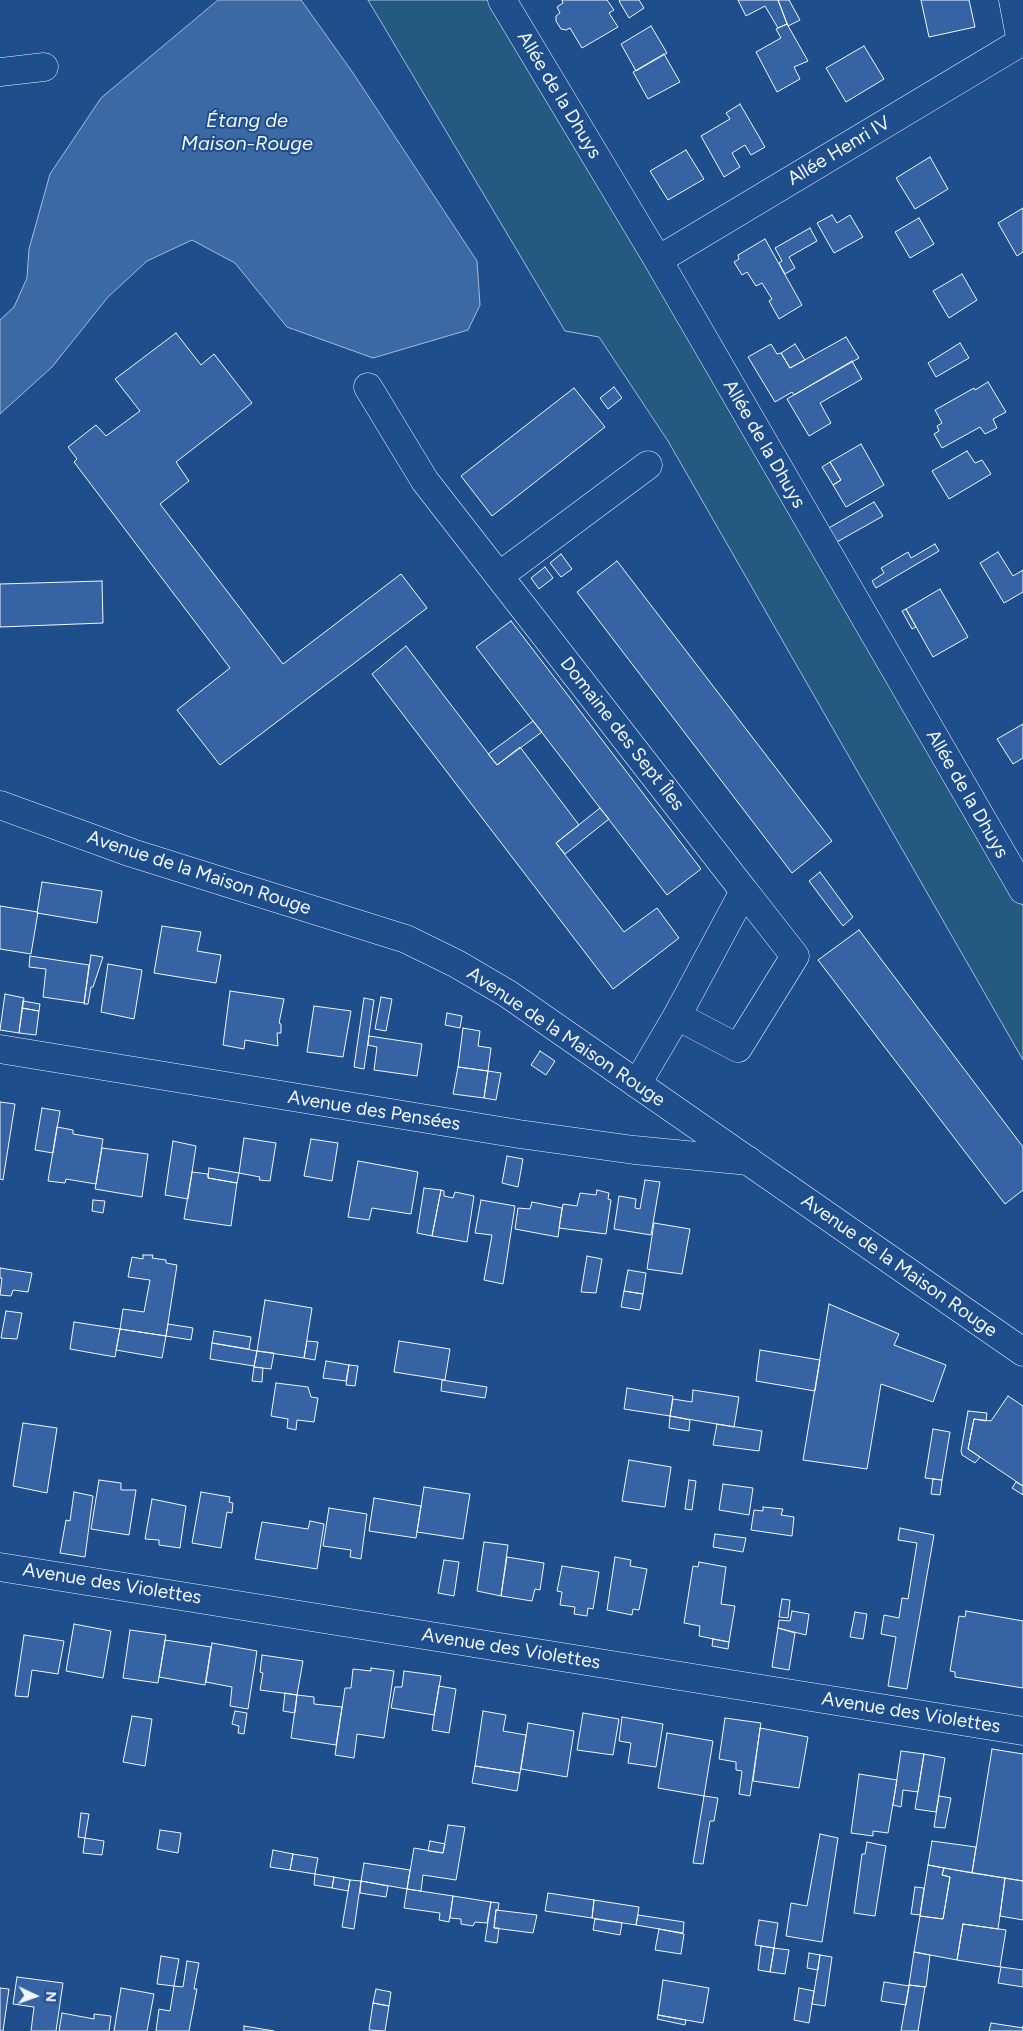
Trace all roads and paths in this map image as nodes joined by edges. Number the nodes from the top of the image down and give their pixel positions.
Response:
1 (502, 0) edge
2 (1012, 0) edge
3 (1022, 43) edge
4 (44, 67) dead end
5 (0, 72) edge
6 (658, 260) junction
7 (368, 387) dead end
8 (648, 465) dead end
9 (499, 576) junction
10 (0, 805) edge
11 (1023, 890) edge
12 (744, 891) junction
13 (677, 1016) junction
14 (0, 1049) edge
15 (637, 1084) junction
16 (749, 1161) junction
17 (1023, 1352) edge
18 (0, 1567) edge
19 (1023, 1731) edge

1 - 6 street, Allée de la Dhuys
2 - 3 street
3 - 6 street, Allée Henri IV
4 - 5 street
6 - 11 street, Allée de la Dhuys
7 - 9 street, Domaine des Sept Îles
8 - 9 street
9 - 12 street, Domaine des Sept Îles
10 - 15 street, Avenue de la Maison Rouge
12 - 13 street
12 - 13 street, Domaine des Sept Îles
13 - 15 street
14 - 16 street, Avenue des Pensées
15 - 16 street, Avenue de la Maison Rouge
16 - 17 street, Avenue de la Maison Rouge
18 - 19 street, Avenue des Violettes

